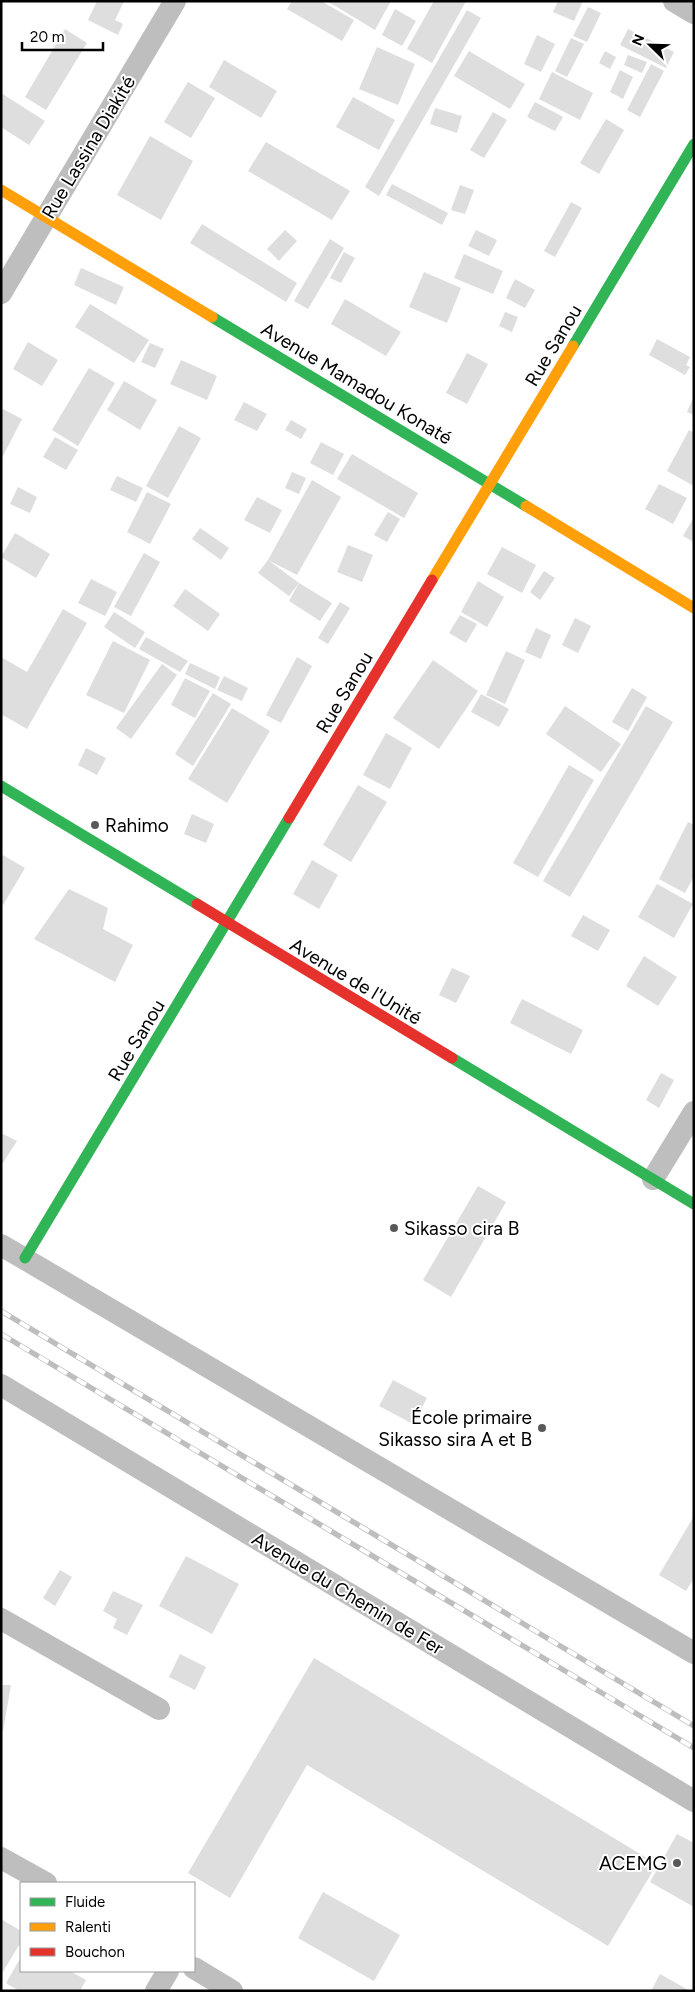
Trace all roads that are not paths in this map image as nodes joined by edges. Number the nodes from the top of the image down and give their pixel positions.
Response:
1 (175, 1) edge
2 (674, 1) edge
3 (694, 13) edge
4 (694, 144) edge
5 (1, 190) edge
6 (46, 216) junction
7 (1, 293) edge
8 (490, 484) junction
9 (694, 608) edge
10 (1, 786) edge
11 (226, 923) junction
12 (694, 1112) edge
13 (653, 1179) junction
14 (694, 1204) edge
15 (1, 1245) edge
16 (25, 1258) junction
17 (1, 1385) edge
18 (1, 1619) edge
19 (694, 1653) edge
20 (159, 1709) dead end
21 (694, 1801) edge
22 (1, 1858) edge
23 (44, 1882) edge
24 (195, 1969) edge
25 (167, 1972) edge
26 (156, 1991) edge
27 (232, 1991) edge

1 - 6 street, Rue Lassina Diakité
2 - 3 street
4 - 8 street, Rue Sanou
5 - 6 street, Avenue Mamadou Konaté
6 - 7 street, Rue Lassina Diakité
6 - 8 street, Avenue Mamadou Konaté
8 - 9 street, Avenue Mamadou Konaté
8 - 11 street, Rue Sanou
10 - 11 street, Avenue de l'Unité
11 - 13 street, Avenue de l'Unité
11 - 16 street, Rue Sanou
12 - 13 street
13 - 14 street, Avenue de l'Unité
15 - 16 street
16 - 19 street
17 - 21 street, Avenue du Chemin de Fer
18 - 20 street
22 - 23 street
24 - 27 street
25 - 26 street

